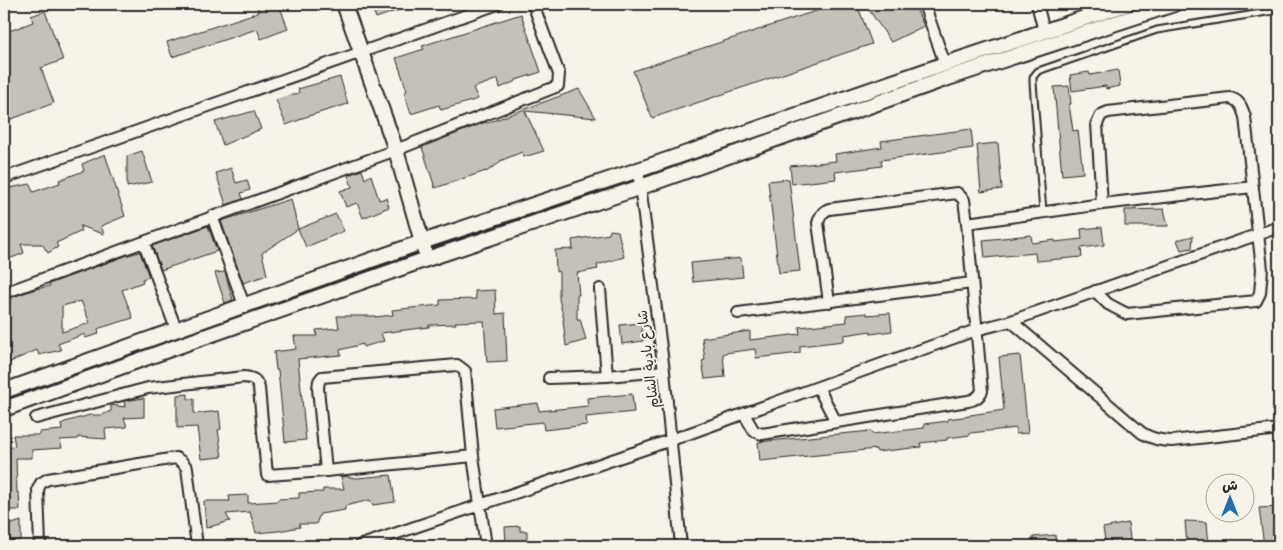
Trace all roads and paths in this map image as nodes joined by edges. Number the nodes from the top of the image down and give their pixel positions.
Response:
1 (344, 4) edge
2 (498, 4) edge
3 (533, 4) edge
4 (924, 4) edge
5 (1036, 4) edge
6 (1127, 4) edge
7 (1174, 4) edge
8 (1279, 10) edge
9 (1044, 31) junction
10 (360, 52) junction
11 (945, 64) junction
12 (800, 114) junction
13 (806, 129) junction
14 (396, 150) junction
15 (638, 170) junction
16 (4, 178) edge
17 (641, 187) junction
18 (1253, 187) junction
19 (1102, 204) junction
20 (1044, 212) junction
21 (212, 216) junction
22 (967, 223) junction
23 (1279, 227) edge
24 (1258, 235) junction
25 (422, 242) junction
26 (144, 243) junction
27 (427, 259) junction
28 (972, 284) junction
29 (600, 289) dead end
30 (4, 292) edge
31 (1096, 292) junction
32 (829, 302) junction
33 (244, 305) junction
34 (738, 314) dead end
35 (1011, 321) junction
36 (176, 330) junction
37 (976, 330) junction
38 (664, 371) junction
39 (607, 376) junction
40 (549, 378) dead end
41 (818, 387) junction
42 (4, 391) edge
43 (4, 409) edge
44 (744, 414) junction
45 (36, 418) dead end
46 (836, 422) junction
47 (1279, 429) edge
48 (671, 440) junction
49 (473, 456) junction
50 (326, 471) junction
51 (481, 505) junction
52 (40, 546) edge
53 (197, 546) edge
54 (359, 546) edge
55 (486, 546) edge
56 (682, 546) edge

1 - 10 street
2 - 10 street
3 - 14 street
4 - 11 street
5 - 9 street
6 - 9 street
7 - 13 street
8 - 20 lane
9 - 11 street
10 - 14 street
10 - 16 street
11 - 12 street
12 - 13 street
12 - 15 street
13 - 17 street
14 - 21 street
14 - 25 street
15 - 17 street, شارع بادية الشام
15 - 25 street
17 - 27 street
17 - 38 street, شارع بادية الشام
18 - 19 street
18 - 19 street
18 - 24 street
19 - 20 street
20 - 22 street
21 - 26 street
21 - 33 street
22 - 28 street
22 - 32 street
23 - 24 street
24 - 31 street
24 - 31 street
25 - 27 street
25 - 33 street
26 - 30 street
26 - 36 street
27 - 43 street
28 - 32 street
28 - 37 street
29 - 39 street
31 - 35 street
32 - 34 street
33 - 36 street
35 - 37 street
35 - 47 street
36 - 42 street
37 - 41 street
37 - 46 street
38 - 39 street
38 - 48 street, شارع بادية الشام
39 - 40 street
41 - 44 street
41 - 46 street
44 - 46 street
44 - 48 street
45 - 50 street
48 - 51 street
48 - 56 street, شارع بادية الشام
49 - 50 street
49 - 50 street
49 - 51 street
51 - 54 street
51 - 55 street
52 - 53 street

